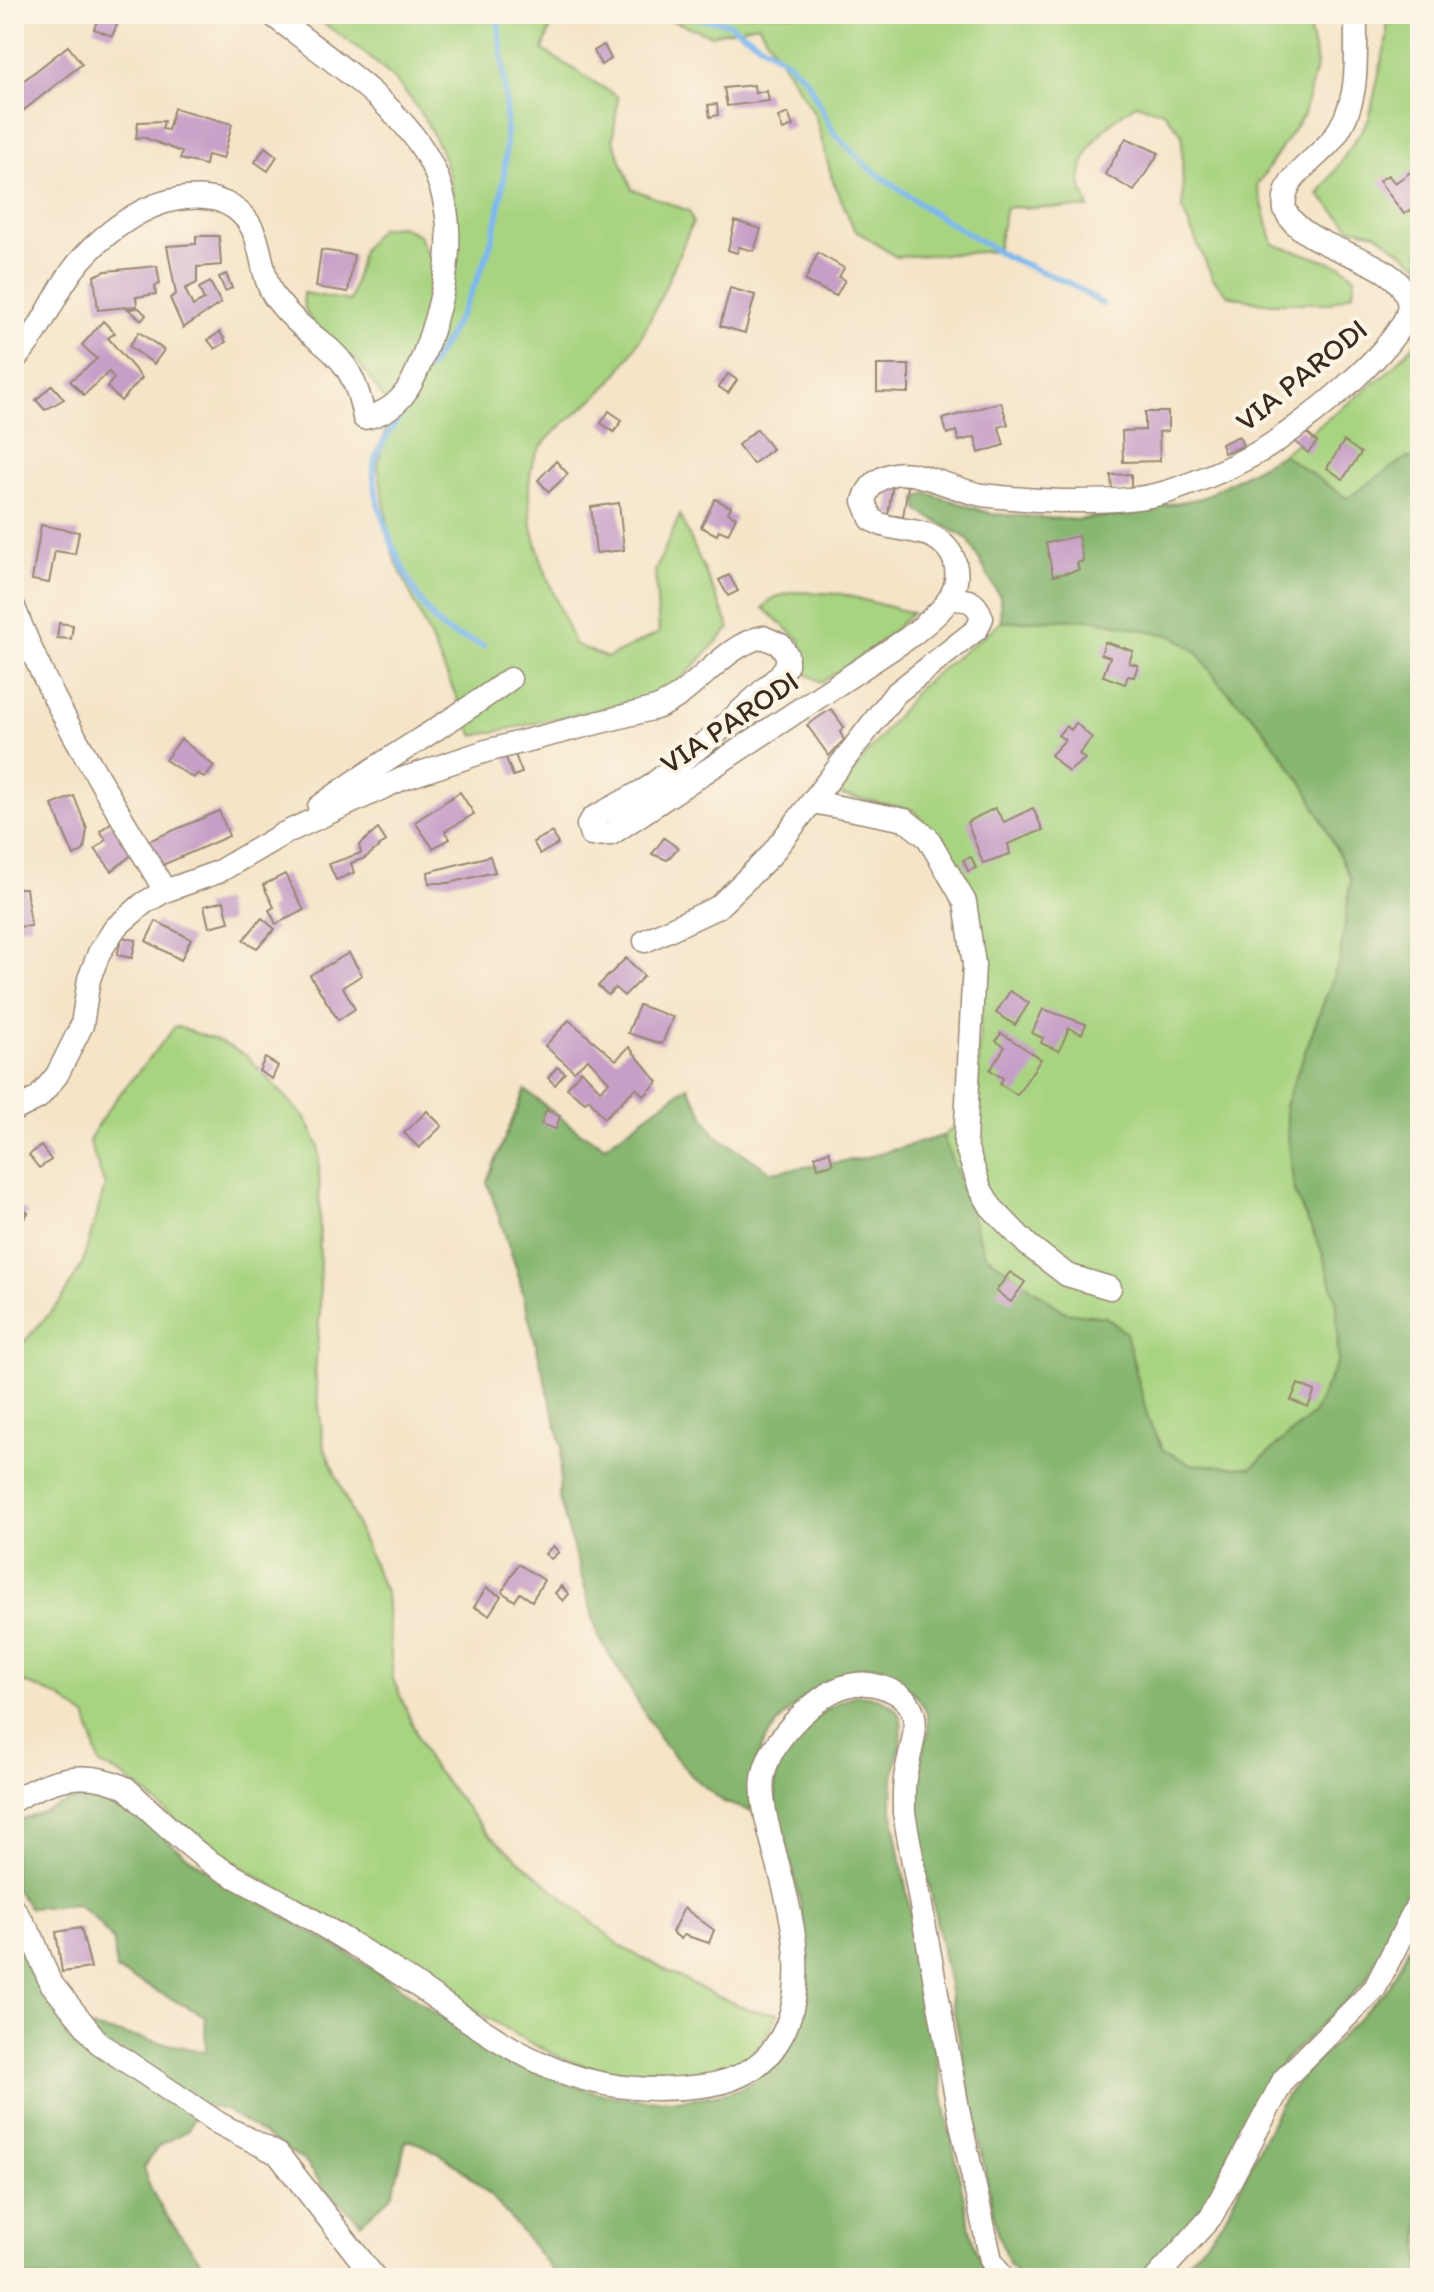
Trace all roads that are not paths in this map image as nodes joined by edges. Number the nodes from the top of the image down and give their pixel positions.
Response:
1 (271, 14) edge
2 (1356, 15) edge
3 (14, 360) edge
4 (949, 599) junction
5 (14, 607) edge
6 (510, 679) dead end
7 (813, 802) junction
8 (283, 834) junction
9 (165, 891) junction
10 (645, 941) dead end
11 (14, 1110) edge
12 (1110, 1288) dead end
13 (14, 1800) edge
14 (1420, 1899) edge
15 (14, 1909) edge
16 (375, 2278) edge
17 (1003, 2278) edge
18 (1156, 2278) edge

1 - 3 street
2 - 4 street, VIA PARODI
4 - 7 street
4 - 8 street, VIA PARODI
5 - 9 street
6 - 8 street
7 - 10 street
7 - 12 street
8 - 9 street, VIA PARODI
9 - 11 street, VIA PARODI
13 - 17 street
14 - 18 street
15 - 16 street

